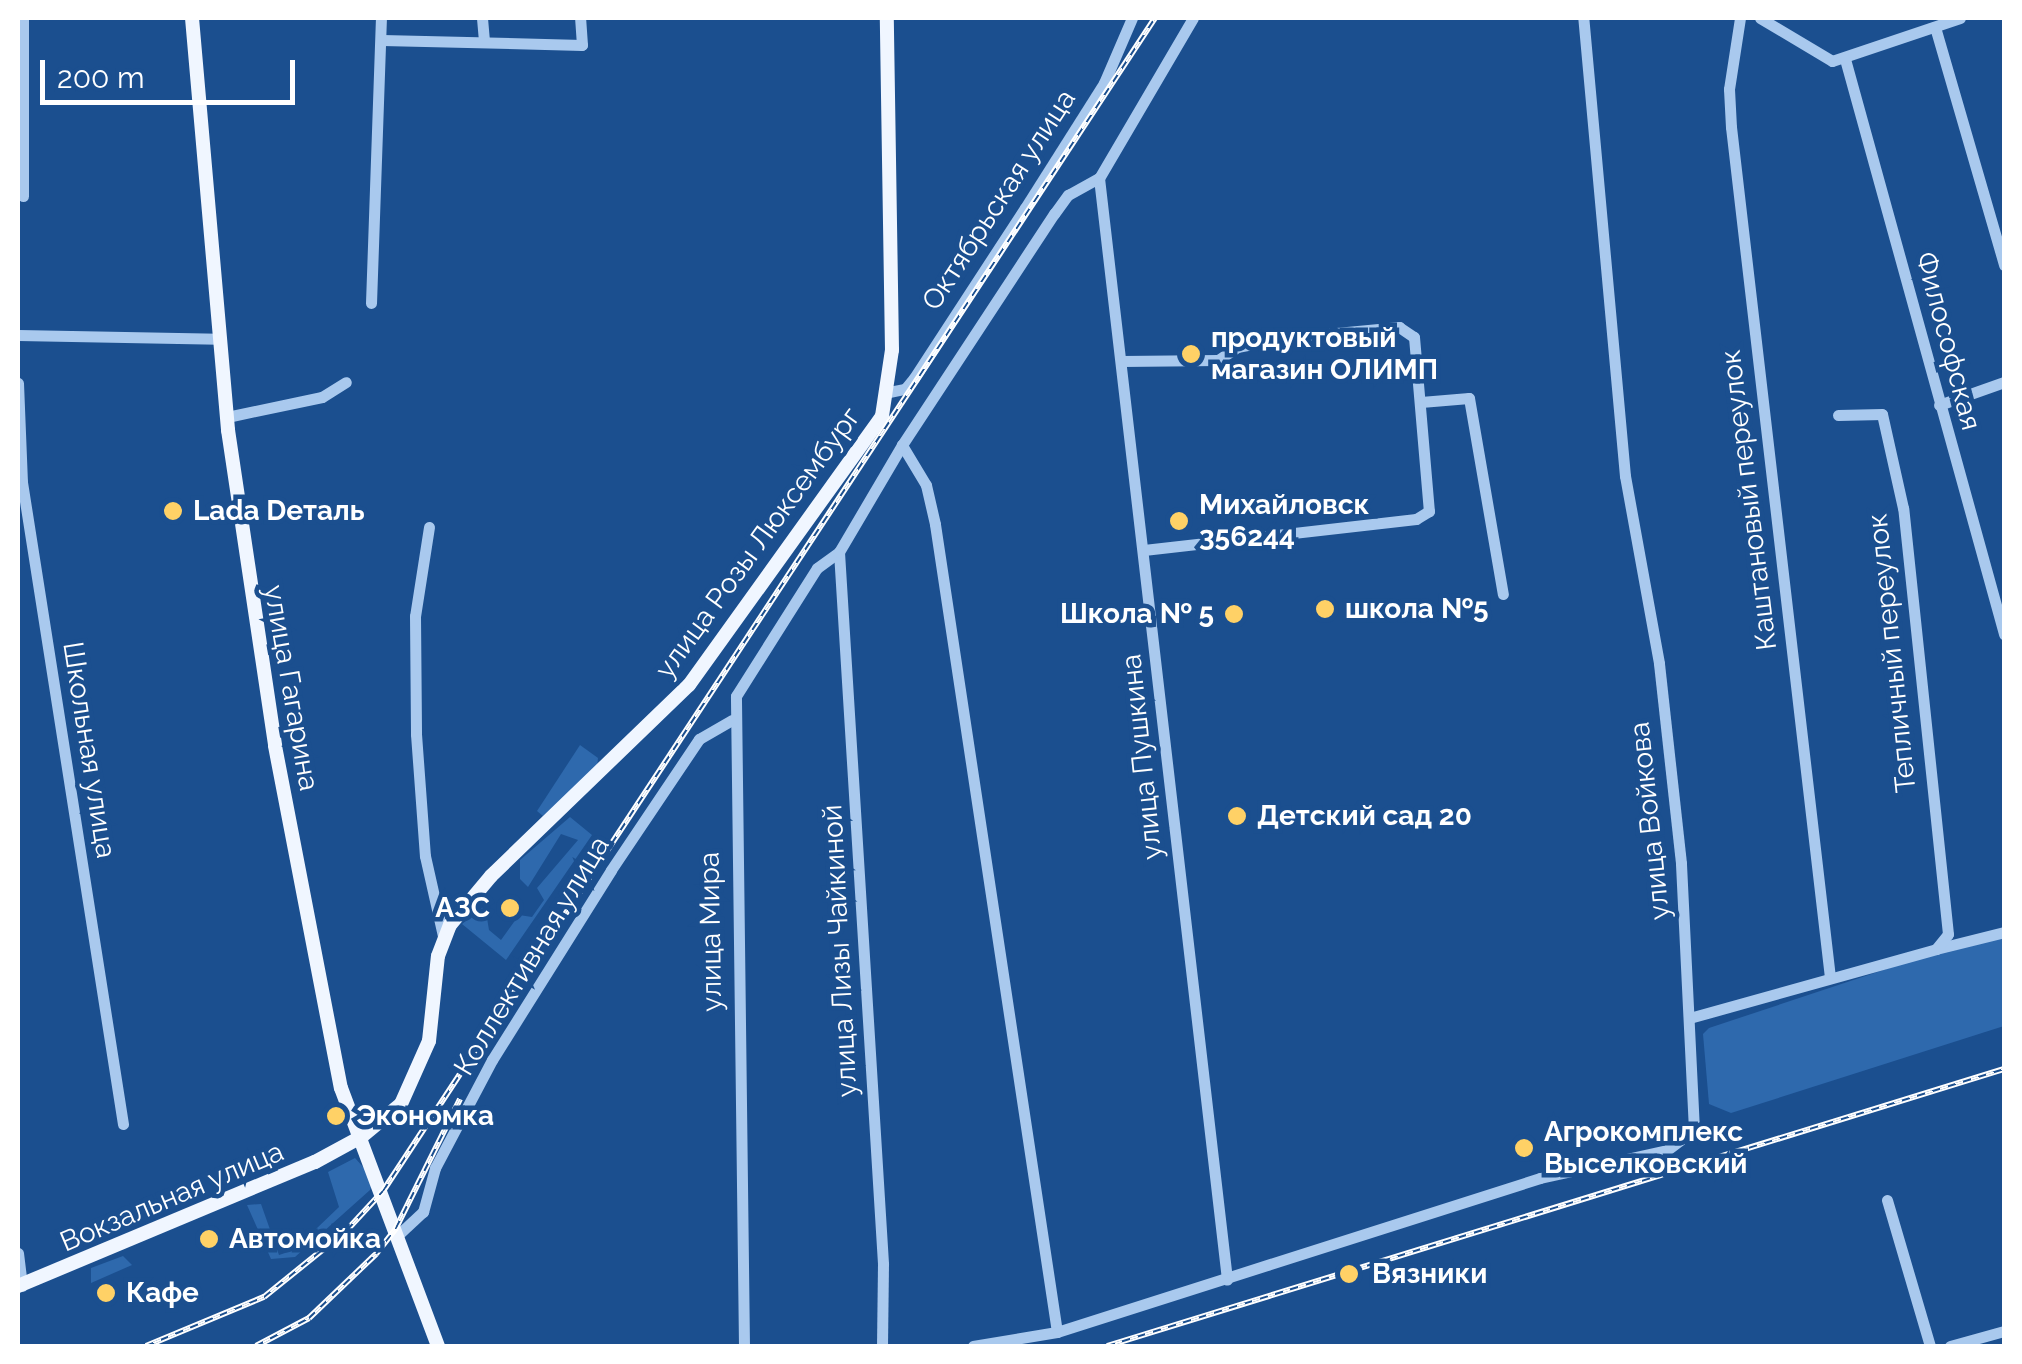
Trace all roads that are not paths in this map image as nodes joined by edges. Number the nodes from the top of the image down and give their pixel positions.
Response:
1 (22, 18) edge
2 (192, 18) edge
3 (381, 18) edge
4 (482, 18) edge
5 (580, 18) edge
6 (887, 18) edge
7 (1132, 18) edge
8 (1193, 18) edge
9 (1583, 18) edge
10 (1740, 18) edge
11 (1760, 18) edge
12 (1960, 18) edge
13 (1935, 27) junction
14 (382, 40) junction
15 (484, 41) junction
16 (1845, 59) junction
17 (1099, 178) junction
18 (23, 196) dead end
19 (2004, 265) edge
20 (371, 303) dead end
21 (18, 335) edge
22 (218, 338) junction
23 (1122, 360) junction
24 (346, 382) dead end
25 (2004, 382) edge
26 (18, 383) edge
27 (888, 392) junction
28 (1421, 402) junction
29 (1939, 405) junction
30 (1838, 414) dead end
31 (227, 417) junction
32 (902, 446) junction
33 (429, 527) dead end
34 (1144, 550) junction
35 (839, 552) junction
36 (1503, 594) dead end
37 (2004, 634) edge
38 (732, 720) junction
39 (2004, 932) edge
40 (443, 936) junction
41 (1936, 949) junction
42 (1830, 977) junction
43 (1693, 1018) junction
44 (123, 1124) dead end
45 (362, 1137) junction
46 (344, 1147) joint
47 (1888, 1200) dead end
48 (399, 1234) junction
49 (18, 1253) edge
50 (1227, 1280) junction
51 (20, 1286) edge
52 (2004, 1331) edge
53 (1057, 1332) junction
54 (438, 1346) edge
55 (744, 1346) edge
56 (882, 1346) edge
57 (972, 1346) edge
58 (1930, 1346) edge
59 (1950, 1346) edge

1 - 18 street
2 - 22 main road, улица Гагарина
3 - 14 street
4 - 15 street
5 - 15 street
6 - 27 main road, улица Розы Люксембург
7 - 27 street, Октябрьская улица
8 - 17 street
9 - 43 street, улица Войкова
10 - 42 street, Каштановый переулок
11 - 16 street
12 - 13 street
13 - 16 street
13 - 19 street
14 - 15 street
14 - 20 street
16 - 29 street, Философская
17 - 23 street, улица Пушкина
17 - 32 street
21 - 22 street
22 - 31 main road, улица Гагарина
23 - 28 street
23 - 34 street, улица Пушкина
24 - 31 street
25 - 29 street
26 - 44 street, Школьная улица
27 - 40 main road, улица Розы Люксембург
28 - 34 street
28 - 36 street
29 - 37 street, Философская
30 - 41 street, Тепличный переулок
31 - 45 main road, улица Гагарина
32 - 35 street, улица Мира
32 - 53 street
33 - 40 street
34 - 50 street, улица Пушкина
35 - 38 street, улица Мира
35 - 56 street, улица Лизы Чайкиной
38 - 48 street, Коллективная улица
38 - 55 street, улица Мира
39 - 41 street
40 - 45 main road, улица Розы Люксембург
41 - 42 street
42 - 43 street
43 - 50 street, улица Войкова
45 - 46 main road, улица Розы Люксембург
45 - 48 main road, улица Гагарина
46 - 51 main road, Вокзальная улица
47 - 58 street
48 - 54 main road, улица Гагарина
49 - 51 street
50 - 53 street
52 - 59 street
53 - 57 street

